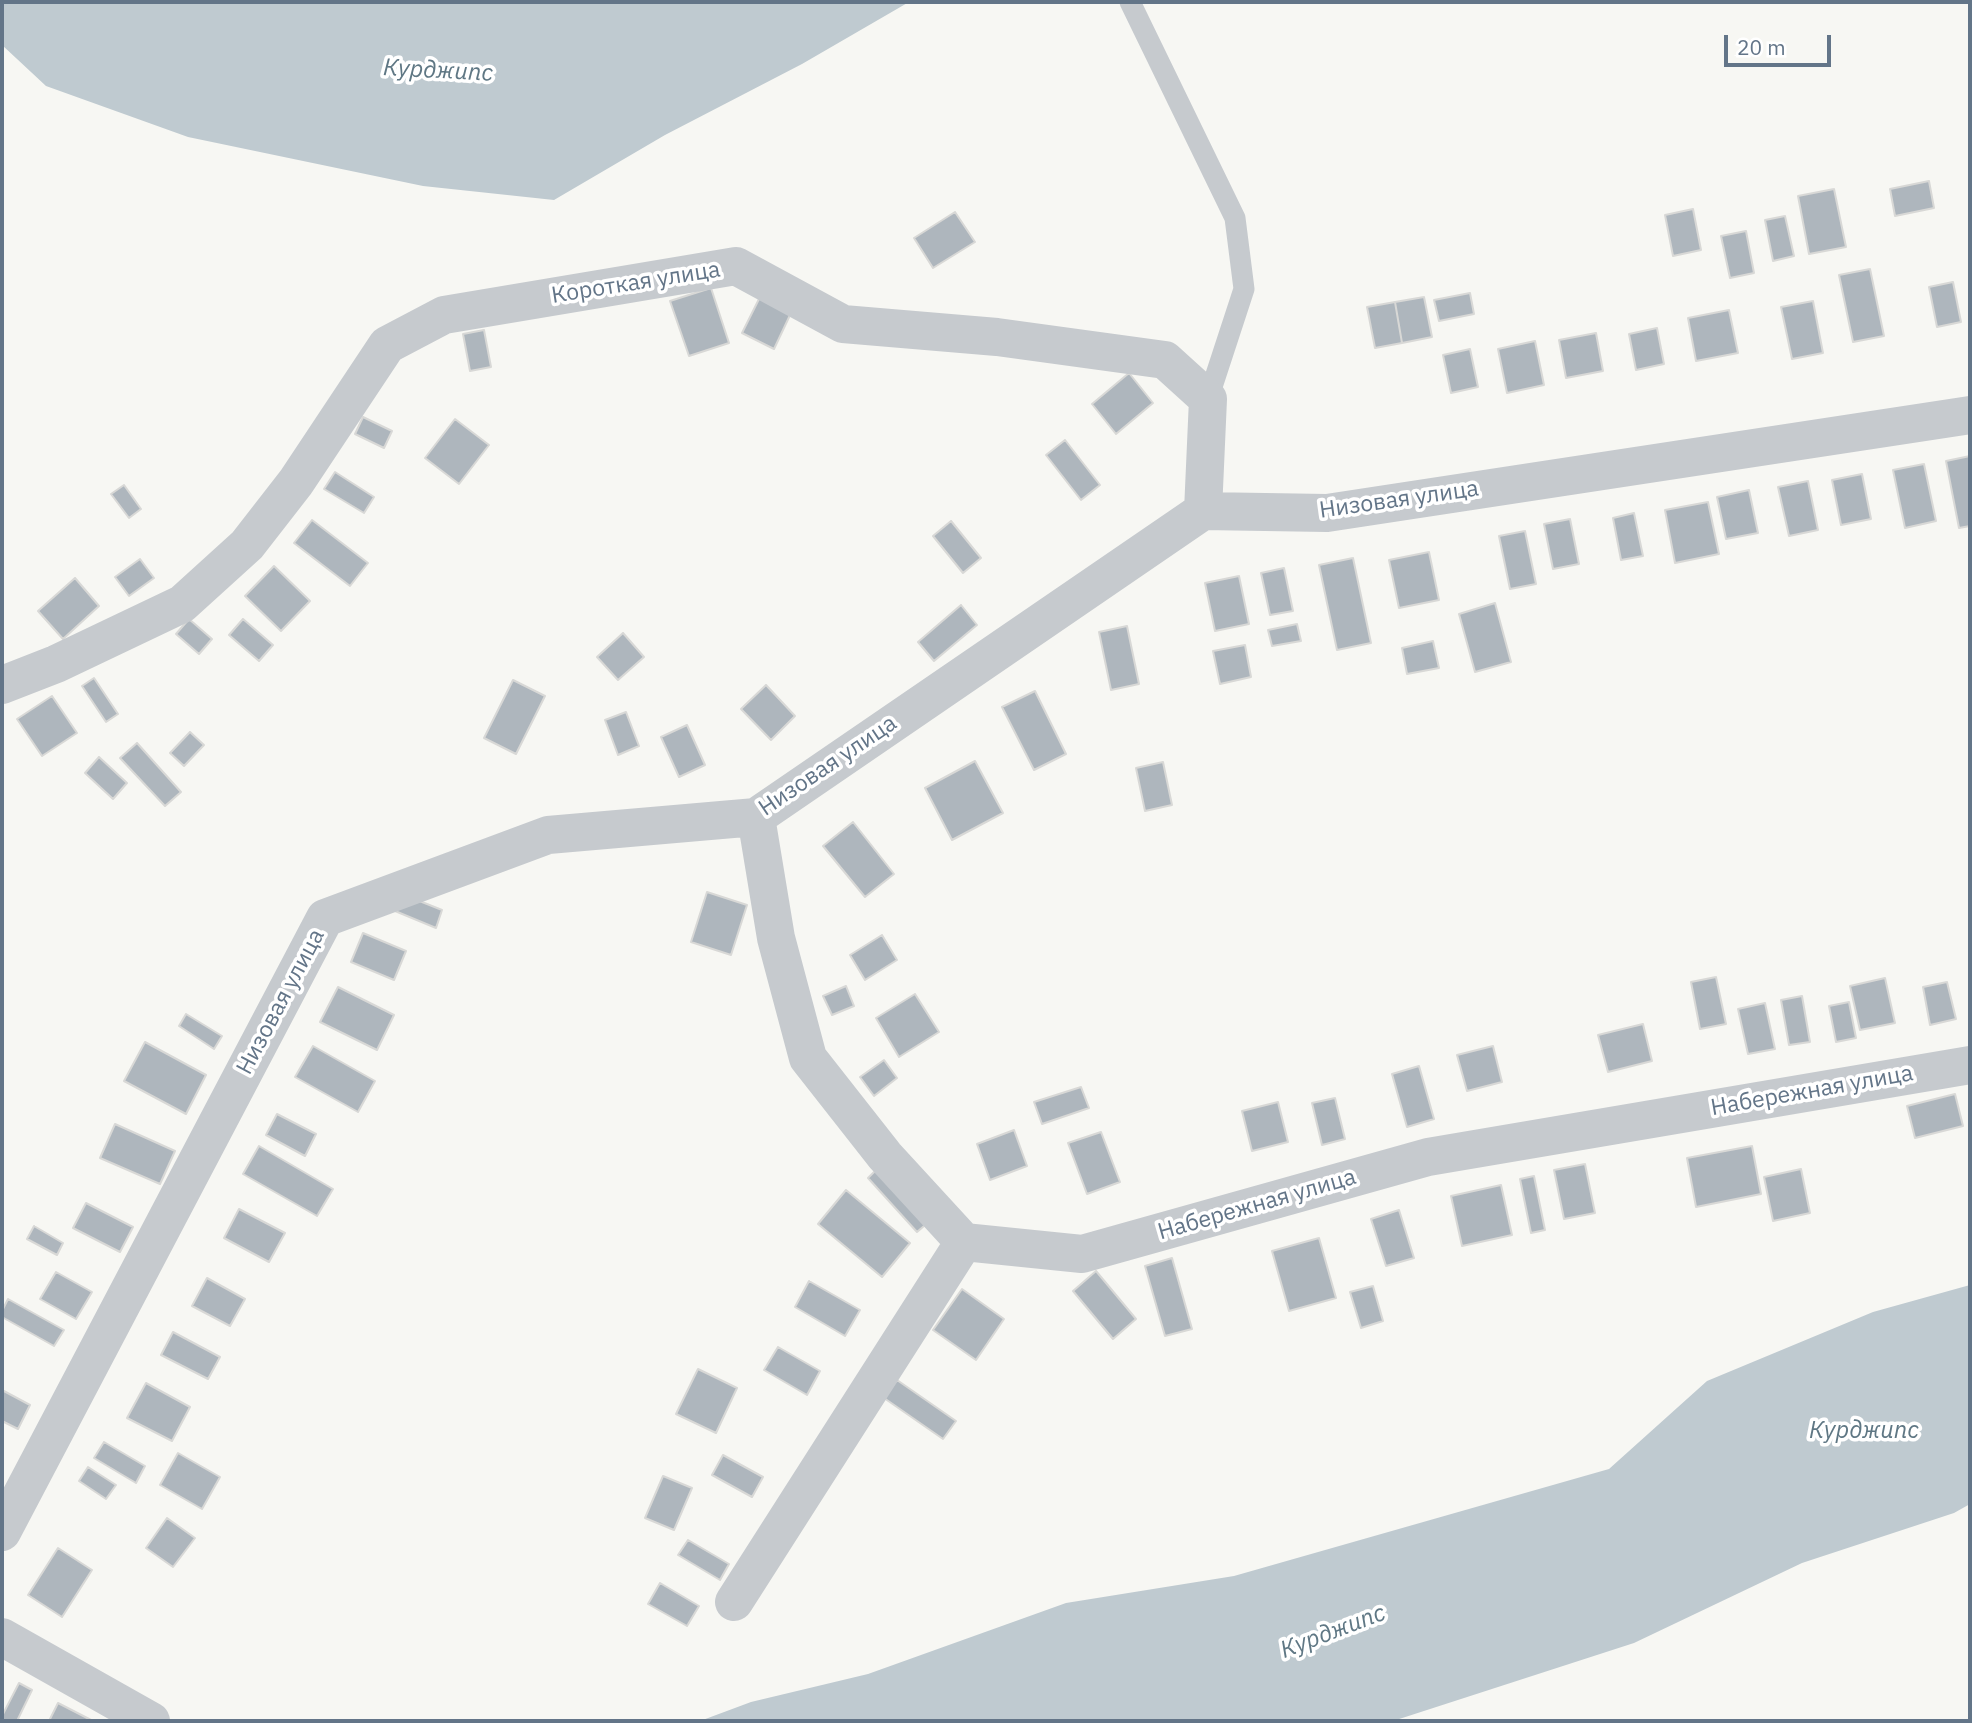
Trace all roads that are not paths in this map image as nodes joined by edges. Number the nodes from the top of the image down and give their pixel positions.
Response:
1 (1130, 2) edge
2 (1208, 398) junction
3 (1970, 415) edge
4 (1203, 511) junction
5 (2, 685) edge
6 (756, 817) junction
7 (1970, 1065) edge
8 (964, 1242) junction
9 (2, 1532) edge
10 (734, 1602) dead end
11 (2, 1637) edge
12 (151, 1721) edge

1 - 2 lane
2 - 4 street
2 - 5 street, Короткая улица
3 - 4 street, Низовая улица
4 - 6 street, Низовая улица
6 - 8 street
6 - 9 street, Низовая улица
7 - 8 street, Набережная улица
8 - 10 street
11 - 12 street

